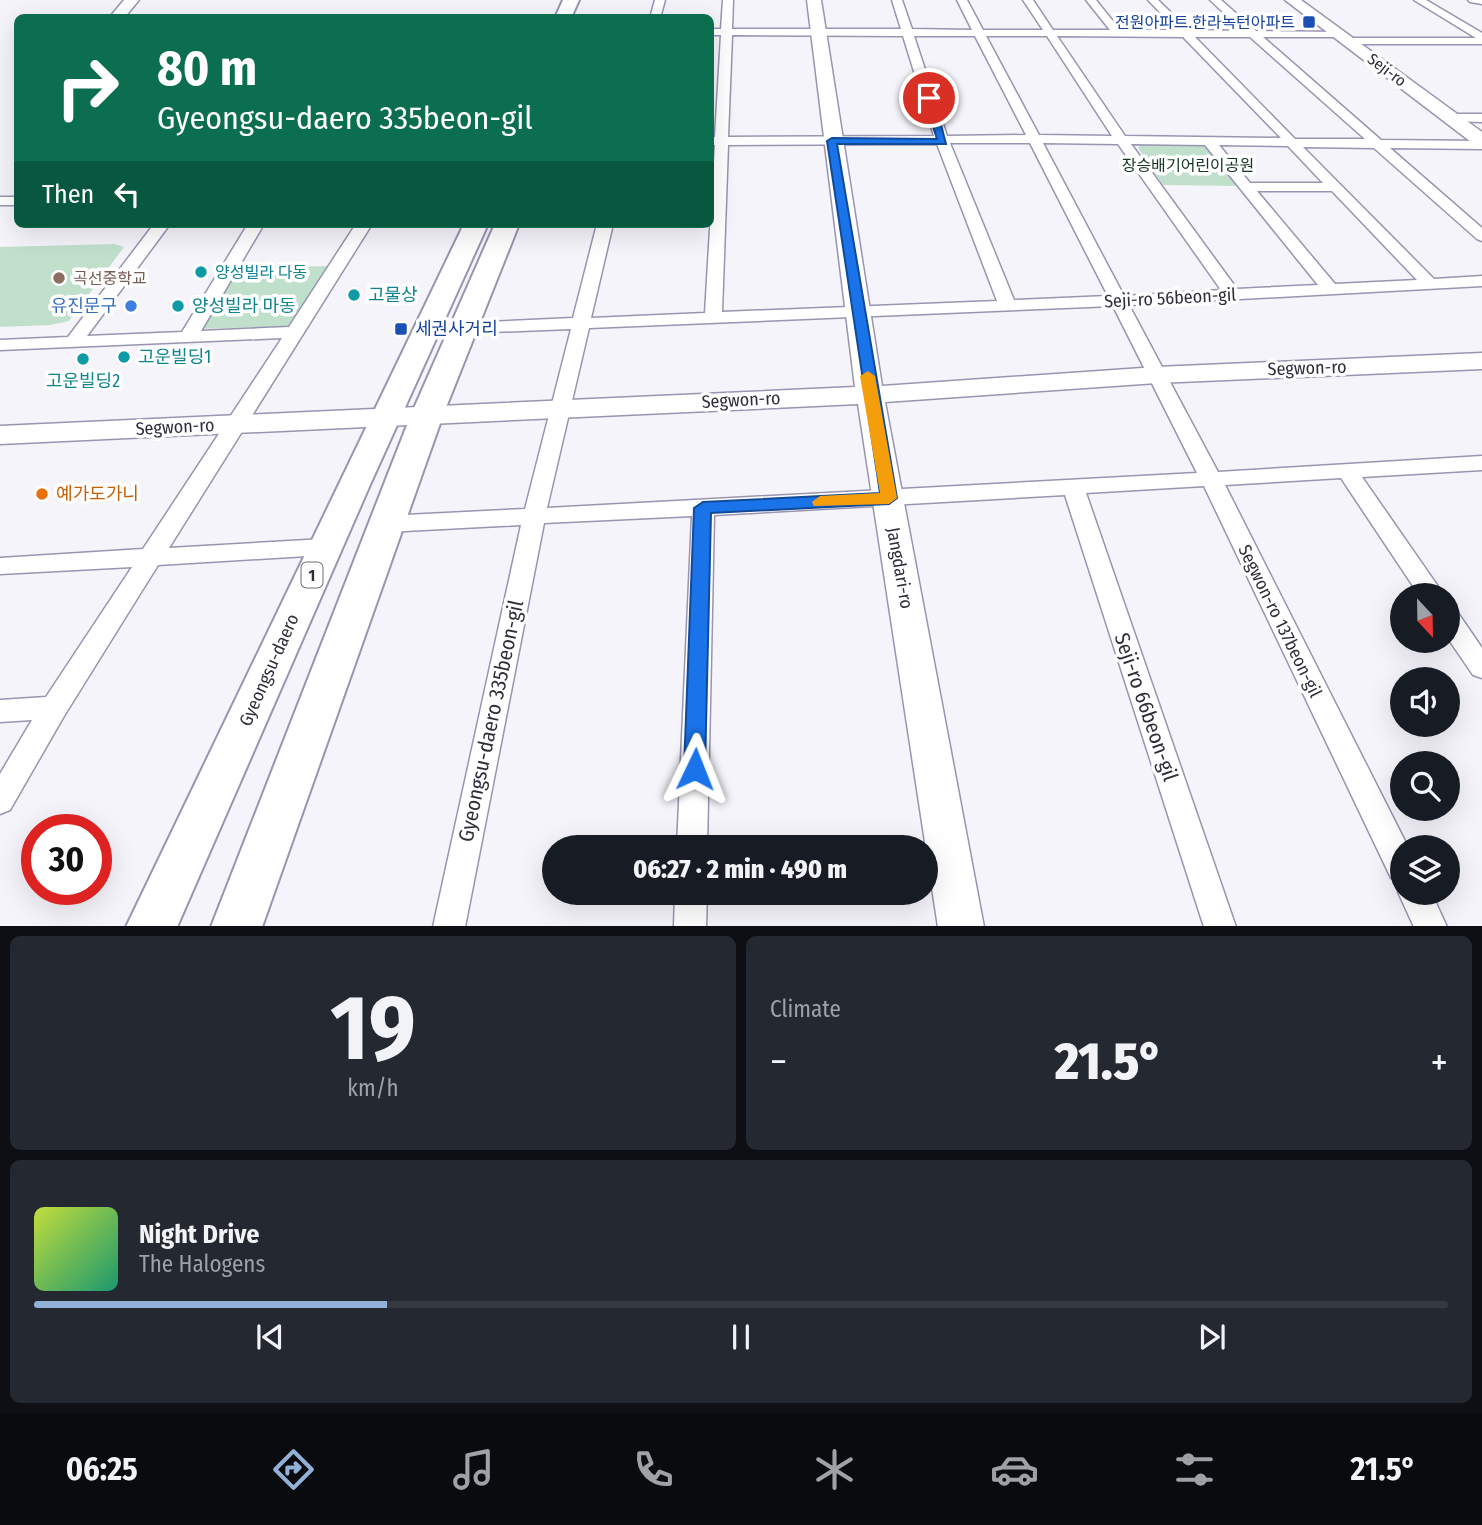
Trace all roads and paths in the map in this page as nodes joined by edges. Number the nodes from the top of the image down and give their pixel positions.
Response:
1 (132, 0) edge
2 (728, 0) edge
3 (814, 0) edge
4 (897, 0) edge
5 (962, 0) edge
6 (1027, 0) edge
7 (1091, 0) edge
8 (1153, 0) edge
9 (1214, 0) edge
10 (1292, 0) edge
11 (1419, 0) edge
12 (1473, 0) edge
13 (1482, 1) edge
14 (120, 14) edge
15 (714, 32) edge
16 (728, 32) junction
17 (819, 33) junction
18 (909, 33) junction
19 (979, 33) junction
20 (1051, 33) junction
21 (1118, 34) junction
22 (1186, 34) junction
23 (1254, 34) junction
24 (1342, 38) junction
25 (1482, 39) edge
26 (1451, 118) junction
27 (1482, 118) edge
28 (1036, 139) junction
29 (716, 141) edge
30 (832, 141) junction
31 (1122, 141) junction
32 (1208, 141) junction
33 (943, 142) junction
34 (1293, 143) junction
35 (1482, 143) edge
36 (1376, 144) junction
37 (1245, 187) junction
38 (1336, 187) junction
39 (159, 228) edge
40 (254, 228) edge
41 (361, 228) edge
42 (474, 228) edge
43 (505, 228) edge
44 (604, 228) edge
45 (1482, 236) edge
46 (1482, 281) edge
47 (1430, 284) junction
48 (1330, 289) junction
49 (1232, 294) junction
50 (1118, 300) junction
51 (1007, 305) junction
52 (858, 312) junction
53 (713, 318) junction
54 (580, 324) junction
55 (466, 328) junction
56 (295, 332) junction
57 (188, 337) junction
58 (73, 342) junction
59 (0, 345) edge
60 (1482, 361) edge
61 (1157, 374) junction
62 (870, 394) junction
63 (562, 409) junction
64 (427, 415) junction
65 (383, 416) junction
66 (235, 424) junction
67 (0, 435) edge
68 (1482, 463) edge
69 (1347, 471) junction
70 (1210, 479) junction
71 (1073, 487) junction
72 (889, 498) junction
73 (703, 508) junction
74 (534, 516) junction
75 (386, 524) junction
76 (324, 547) junction
77 (150, 557) junction
78 (0, 566) edge
79 (1424, 583) edge
80 (1460, 636) edge
81 (1482, 668) edge
82 (54, 708) junction
83 (0, 711) edge
84 (0, 801) edge
85 (692, 835) edge
86 (1390, 844) edge
87 (691, 905) edge
88 (1420, 905) edge
89 (151, 926) edge
90 (236, 926) edge
91 (449, 926) edge
92 (690, 926) edge
93 (961, 926) edge
94 (1220, 926) edge
95 (1430, 926) edge

1 - 14 street
2 - 16 street
3 - 17 street, Jangdari-ro
4 - 18 street
5 - 19 street, Segwon-ro 137beon-gil
6 - 20 street
7 - 21 street
8 - 22 street
9 - 23 street
10 - 24 street, Seji-ro
11 - 25 street
12 - 13 street
15 - 16 street
16 - 17 street
16 - 29 street
17 - 18 street
17 - 30 street, Jangdari-ro
18 - 19 street
18 - 33 street
19 - 20 street
19 - 28 street, Segwon-ro 137beon-gil
20 - 21 street
20 - 31 street
21 - 22 street
22 - 23 street
22 - 34 street
23 - 24 street
23 - 36 street
24 - 25 street
24 - 26 street, Seji-ro
26 - 27 street
26 - 35 street, Seji-ro
28 - 31 street
28 - 33 street
28 - 50 street, Segwon-ro 137beon-gil
29 - 30 street
29 - 53 street
30 - 33 street
30 - 52 street, Jangdari-ro
31 - 32 street
31 - 49 street
32 - 34 street
32 - 37 street
33 - 51 street
34 - 36 street
34 - 38 street
35 - 36 street
36 - 45 street
37 - 38 street
37 - 48 street
38 - 47 street
39 - 58 street
40 - 57 street
41 - 56 street
42 - 65 main road, Gyeongsu-daero / 1
43 - 55 main road
44 - 54 street, Gyeongsu-daero 335beon-gil
46 - 47 street, Seji-ro 56beon-gil
47 - 48 street, Seji-ro 56beon-gil
48 - 49 street, Seji-ro 56beon-gil
49 - 50 street, Seji-ro 56beon-gil
50 - 51 street, Seji-ro 56beon-gil
50 - 61 street, Segwon-ro 137beon-gil
51 - 52 street, Seji-ro 56beon-gil
52 - 53 street, Seji-ro 56beon-gil
52 - 62 street, Jangdari-ro
53 - 54 street, Seji-ro 56beon-gil
54 - 55 street, Seji-ro 56beon-gil
54 - 63 street, Gyeongsu-daero 335beon-gil
55 - 64 main road
56 - 57 street
56 - 66 street
57 - 58 street
58 - 59 street
60 - 61 street, Segwon-ro
61 - 62 street, Segwon-ro
61 - 70 street, Segwon-ro 137beon-gil
62 - 63 street, Segwon-ro
62 - 72 street, Jangdari-ro
63 - 64 street, Segwon-ro
63 - 74 street, Gyeongsu-daero 335beon-gil
64 - 65 street, Segwon-ro
64 - 75 main road
65 - 66 street, Segwon-ro
65 - 76 main road, Gyeongsu-daero / 1
66 - 67 street, Segwon-ro
66 - 77 street
68 - 69 street
69 - 70 street
69 - 79 street
70 - 71 street
70 - 86 street, Segwon-ro 137beon-gil
71 - 72 street
71 - 94 street, Seji-ro 66beon-gil
72 - 73 street
72 - 93 street, Jangdari-ro
73 - 74 street
73 - 85 street
74 - 75 street
74 - 91 street, Gyeongsu-daero 335beon-gil
75 - 90 main road
76 - 77 street
76 - 89 main road, Gyeongsu-daero / 1
77 - 78 street
77 - 82 street
80 - 81 street
82 - 83 street
82 - 84 street
87 - 92 street
88 - 95 street

